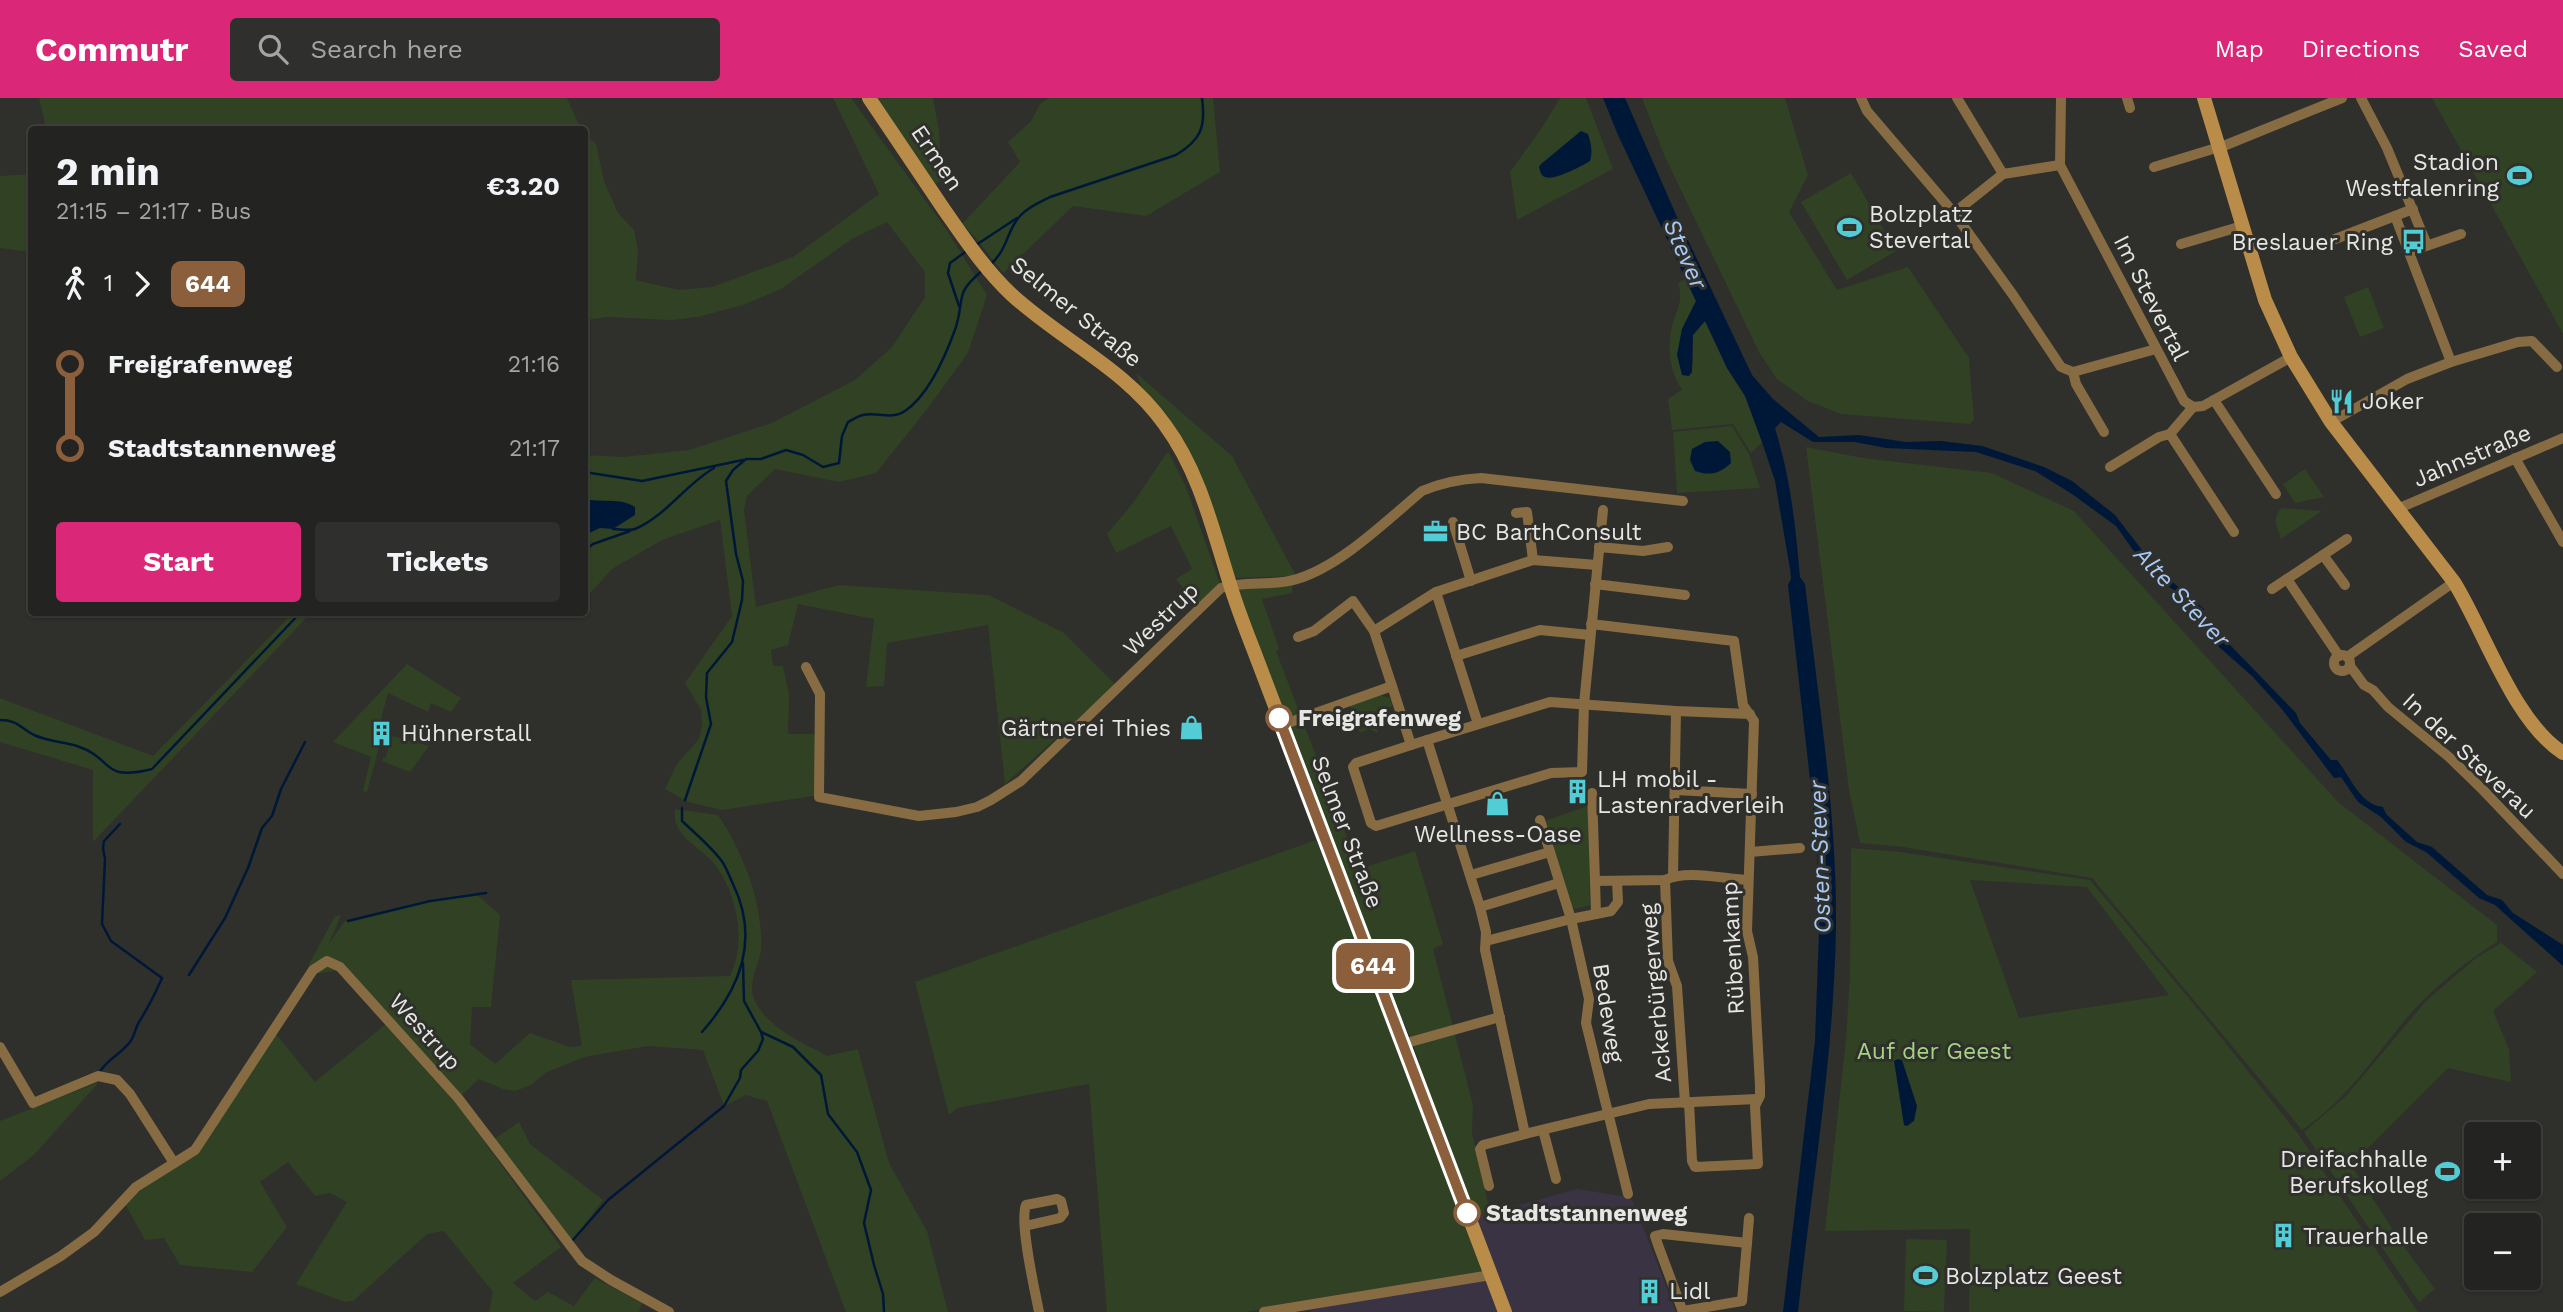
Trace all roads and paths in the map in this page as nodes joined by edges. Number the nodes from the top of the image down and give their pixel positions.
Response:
1 (869, 98) edge
2 (1861, 98) edge
3 (1957, 98) edge
4 (2061, 98) edge
5 (2204, 98) edge
6 (2342, 98) edge
7 (2361, 98) edge
8 (2218, 147) junction
9 (2060, 165) junction
10 (2154, 167) dead end
11 (2003, 174) junction
12 (2413, 209) junction
13 (1954, 214) junction
14 (2395, 216) junction
15 (2242, 226) junction
16 (2461, 234) dead end
17 (2330, 242) dead end
18 (2181, 244) dead end
19 (2427, 245) junction
20 (970, 247) joint
21 (2409, 252) junction
22 (2155, 349) junction
23 (2291, 357) junction
24 (2451, 362) junction
25 (2557, 367) dead end
26 (2073, 372) junction
27 (2214, 400) junction
28 (2193, 407) junction
29 (2331, 422) junction
30 (2105, 432) dead end
31 (2171, 434) junction
32 (2563, 438) edge
33 (2515, 458) junction
34 (2110, 467) dead end
35 (2276, 494) dead end
36 (1683, 500) dead end
37 (2397, 509) junction
38 (1603, 510) dead end
39 (1516, 513) dead end
40 (1453, 522) dead end
41 (2234, 532) dead end
42 (2347, 539) dead end
43 (2563, 542) edge
44 (1599, 547) junction
45 (1668, 547) dead end
46 (2323, 555) junction
47 (1533, 560) junction
48 (1597, 565) junction
49 (2287, 579) junction
50 (1471, 581) junction
51 (2454, 582) junction
52 (1595, 584) junction
53 (2345, 585) dead end
54 (1230, 586) junction
55 (2272, 589) dead end
56 (1436, 592) junction
57 (1685, 595) dead end
58 (1590, 630) junction
59 (1374, 631) junction
60 (1298, 637) dead end
61 (1456, 656) junction
62 (2345, 660) junction
63 (806, 667) dead end
64 (1392, 686) junction
65 (1584, 704) junction
66 (1676, 711) junction
67 (1750, 714) junction
68 (1478, 724) junction
69 (1282, 725) junction
70 (1427, 740) junction
71 (1411, 745) junction
72 (2563, 753) edge
73 (1675, 790) junction
74 (1592, 793) dead end
75 (1752, 794) junction
76 (1448, 804) junction
77 (1540, 820) dead end
78 (1801, 848) dead end
79 (1550, 852) junction
80 (1750, 852) junction
81 (2563, 874) edge
82 (1471, 875) junction
83 (1669, 878) junction
84 (1748, 880) junction
85 (1595, 881) junction
86 (1617, 881) junction
87 (1559, 883) junction
88 (1480, 907) junction
89 (1596, 914) junction
90 (1571, 919) junction
91 (1486, 941) junction
92 (1500, 1017) junction
93 (1403, 1044) junction
94 (0, 1047) edge
95 (1757, 1099) junction
96 (1687, 1103) junction
97 (1608, 1114) junction
98 (1543, 1130) junction
99 (1525, 1134) junction
100 (174, 1163) junction
101 (1556, 1179) dead end
102 (1489, 1186) dead end
103 (1628, 1194) dead end
104 (1749, 1218) dead end
105 (1025, 1226) dead end
106 (1747, 1243) junction
107 (1491, 1275) junction
108 (0, 1292) edge
109 (1306, 1308) edge
110 (669, 1312) edge
111 (1039, 1312) edge
112 (1264, 1312) edge
113 (1505, 1312) edge
114 (1683, 1312) edge

1 - 20 main road, Ermen
2 - 13 street
3 - 11 street
4 - 9 street, Im Stevertal
5 - 8 main road
6 - 8 street
7 - 12 street
8 - 10 street
8 - 15 main road
9 - 11 street
9 - 22 street, Im Stevertal
11 - 13 street
12 - 14 street
12 - 19 street
13 - 26 street
14 - 17 street
14 - 21 street
15 - 18 street
15 - 23 main road
16 - 19 street
19 - 21 street
20 - 54 main road, Selmer Straße
21 - 24 street
22 - 26 street
22 - 28 street, Im Stevertal
23 - 27 street
23 - 29 main road
24 - 25 street
24 - 29 street
26 - 30 street
27 - 28 street
27 - 35 street
28 - 31 street
29 - 37 main road
31 - 34 street
31 - 41 street
32 - 33 street, Jahnstraße
33 - 37 street, Jahnstraße
33 - 43 street
36 - 54 street, Westrup
37 - 51 main road
38 - 44 street
39 - 47 street
40 - 50 street
42 - 46 street
44 - 45 street
44 - 48 street
46 - 49 street
46 - 53 street
47 - 48 street
47 - 50 street
48 - 52 street
49 - 55 street
49 - 62 street, In der Steverau
50 - 56 street
51 - 62 street
51 - 72 main road
52 - 57 street
52 - 58 street
54 - 63 street, Westrup
54 - 69 main road, Selmer Straße
56 - 59 street
56 - 61 street
58 - 61 street, Rübenkamp
58 - 65 street
58 - 67 street, Rübenkamp
59 - 60 street
59 - 64 street
61 - 68 street
62 - 81 street, In der Steverau
64 - 69 street
64 - 71 street
65 - 66 street
65 - 68 street
65 - 76 street
66 - 67 street
66 - 73 street, Ackerbürgerweg
67 - 75 street, Rübenkamp
68 - 70 street
69 - 93 main road, Selmer Straße
70 - 71 street
70 - 76 street
71 - 76 street
73 - 75 street
73 - 83 street, Ackerbürgerweg
74 - 85 street
75 - 80 street, Rübenkamp
76 - 82 street
77 - 79 street, Bedeweg
78 - 80 street
79 - 82 street
79 - 87 street, Bedeweg
80 - 84 street, Rübenkamp
82 - 88 street
83 - 84 street
83 - 86 street
83 - 96 street, Ackerbürgerweg
84 - 95 street, Rübenkamp
85 - 86 street
85 - 89 street
86 - 89 street
87 - 88 street
87 - 90 street, Bedeweg
88 - 91 street
89 - 90 street
90 - 91 street
90 - 97 street, Bedeweg
91 - 92 street
92 - 93 street
92 - 99 street
93 - 107 main road, Selmer Straße
94 - 100 street
95 - 96 street
95 - 96 street, Ackerbürgerweg
96 - 97 street
97 - 98 street
97 - 103 street, Bedeweg
98 - 99 street
98 - 101 street
99 - 102 street
100 - 108 street, Westrup
100 - 110 street, Westrup
104 - 106 street
105 - 111 street
106 - 114 street
106 - 114 street
107 - 109 street
107 - 113 main road, Selmer Straße
109 - 112 street

